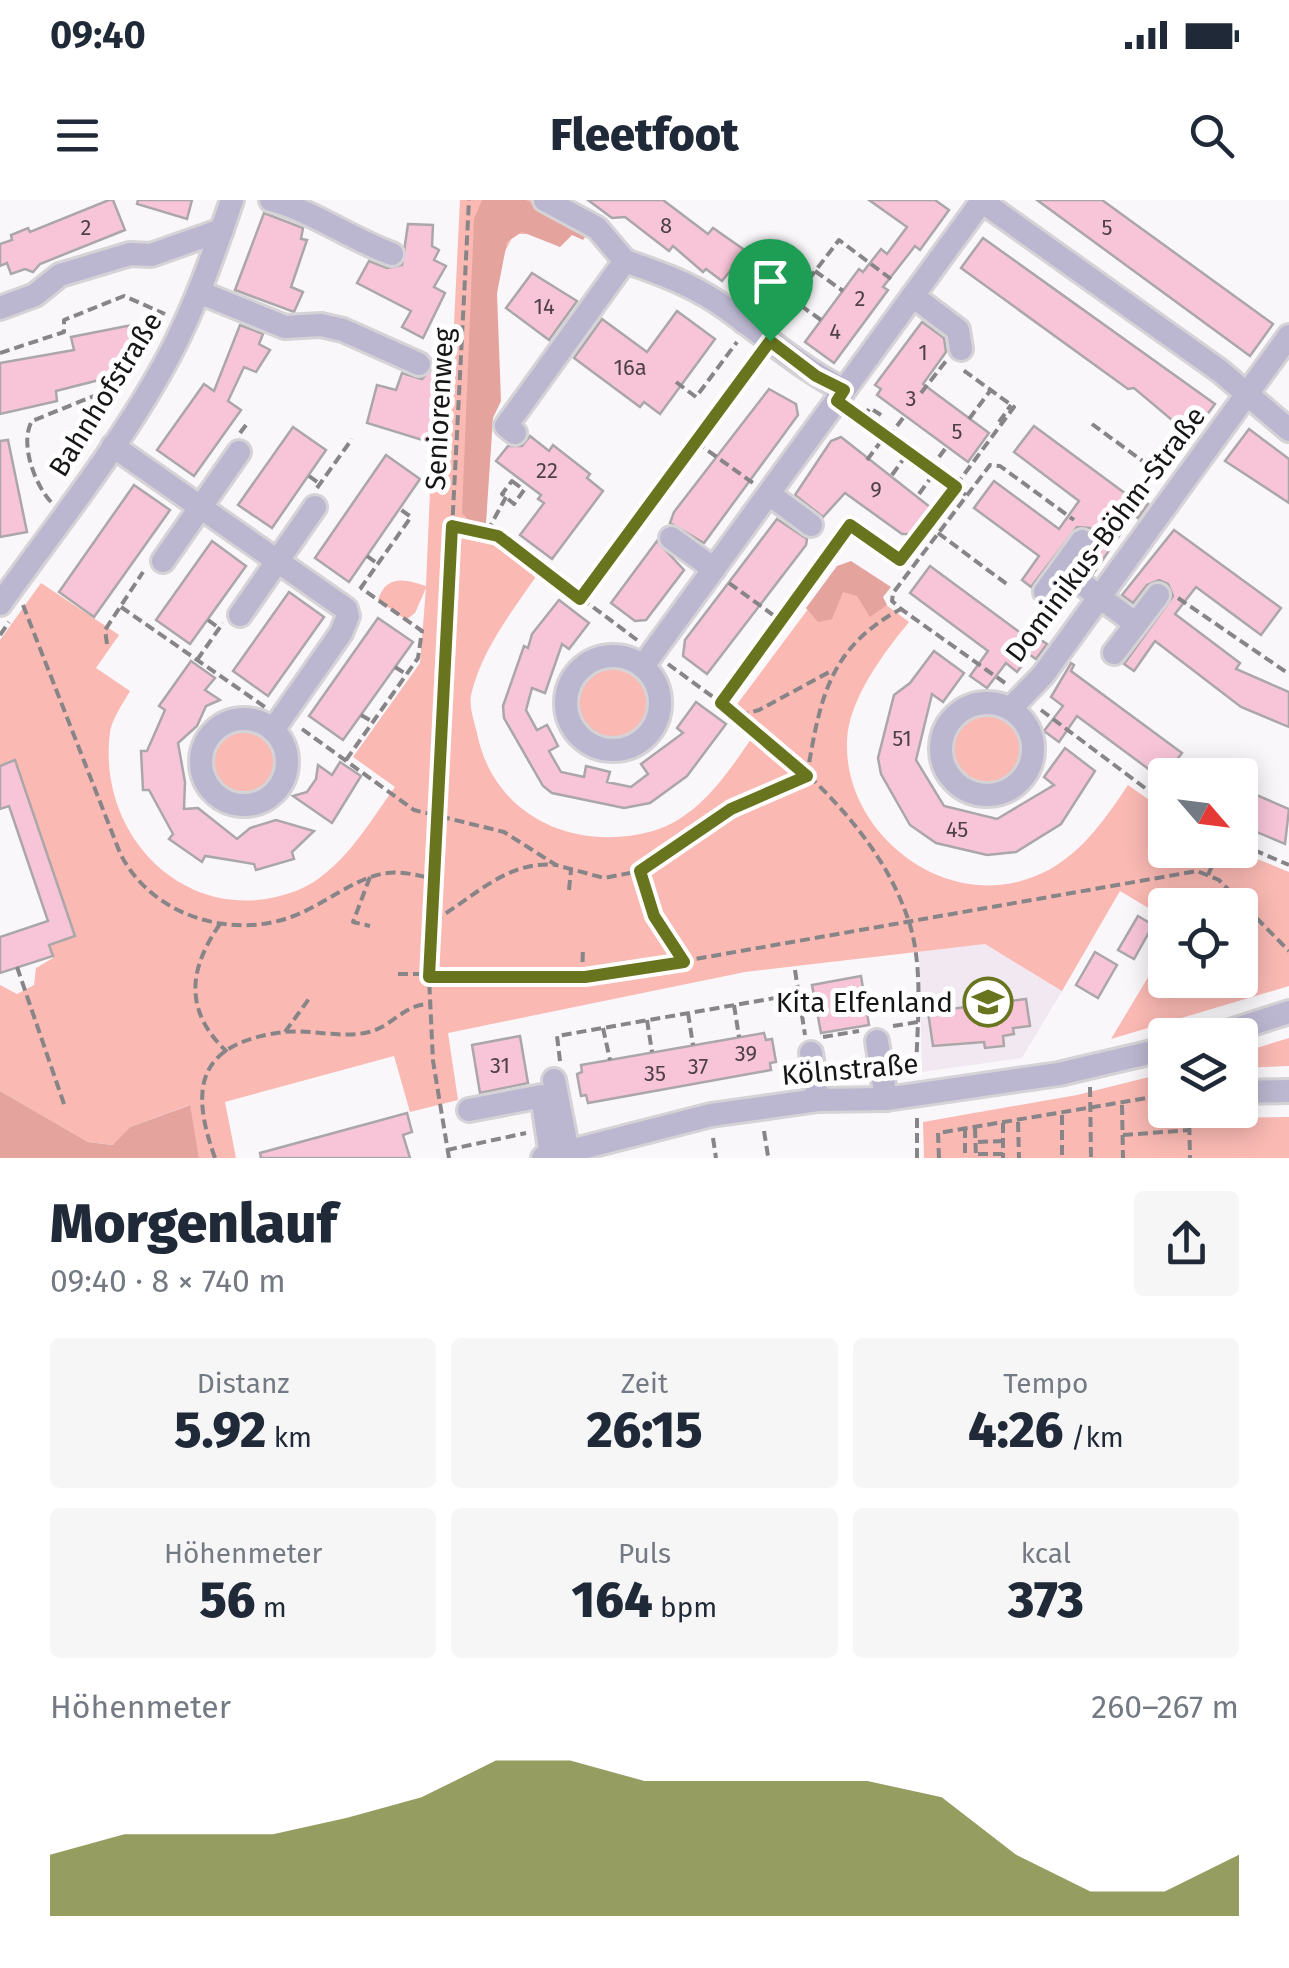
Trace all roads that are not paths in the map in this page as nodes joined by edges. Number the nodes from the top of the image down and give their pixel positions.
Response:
1 (232, 200) edge
2 (271, 200) edge
3 (545, 200) edge
4 (981, 201) edge
5 (222, 230) junction
6 (392, 254) dead end
7 (625, 261) junction
8 (780, 272) dead end
9 (199, 292) junction
10 (913, 296) junction
11 (2, 302) edge
12 (746, 324) junction
13 (1289, 336) edge
14 (961, 349) dead end
15 (420, 364) dead end
16 (1246, 394) junction
17 (841, 396) junction
18 (1289, 430) edge
19 (515, 432) dead end
20 (113, 446) junction
21 (239, 452) dead end
22 (769, 494) junction
23 (202, 507) junction
24 (315, 507) dead end
25 (811, 525) dead end
26 (671, 538) dead end
27 (1082, 541) dead end
28 (278, 560) junction
29 (163, 561) dead end
30 (1062, 569) junction
31 (714, 570) junction
32 (1045, 592) dead end
33 (1158, 595) dead end
34 (1099, 596) junction
35 (0, 604) edge
36 (240, 615) dead end
37 (1136, 624) junction
38 (1114, 654) dead end
39 (648, 659) junction
40 (1016, 702) junction
41 (279, 721) road end
42 (1289, 1012) edge
43 (1258, 1022) edge
44 (877, 1041) dead end
45 (812, 1053) road end
46 (1148, 1053) edge
47 (1289, 1091) edge
48 (1258, 1092) edge
49 (886, 1099) junction
50 (818, 1100) junction
51 (469, 1110) dead end
52 (558, 1153) edge

1 - 5 street, Bahnhofstraße
2 - 6 street
3 - 7 street
4 - 10 street
4 - 16 street
5 - 9 street, Bahnhofstraße
5 - 11 street
7 - 12 street
7 - 19 street
8 - 12 street
9 - 15 street
9 - 20 street, Bahnhofstraße
10 - 14 street
10 - 17 street
12 - 17 street
13 - 16 street, Dominikus-Böhm-Straße
16 - 18 street
16 - 34 street, Dominikus-Böhm-Straße
17 - 22 street
20 - 23 street
20 - 35 street, Bahnhofstraße
21 - 23 street
22 - 25 street
22 - 31 street
23 - 28 street
23 - 29 street
24 - 28 street
26 - 31 street
27 - 30 street
28 - 36 street
28 - 41 street
30 - 32 street
30 - 34 street
31 - 39 street
33 - 37 street
34 - 37 street
34 - 40 street, Dominikus-Böhm-Straße
37 - 38 street
39 - 39 street
40 - 40 street
42 - 43 street
44 - 49 street
45 - 50 street
46 - 49 street, Kölnstraße
47 - 48 street
49 - 50 street, Kölnstraße
50 - 52 street, Kölnstraße
51 - 52 street

